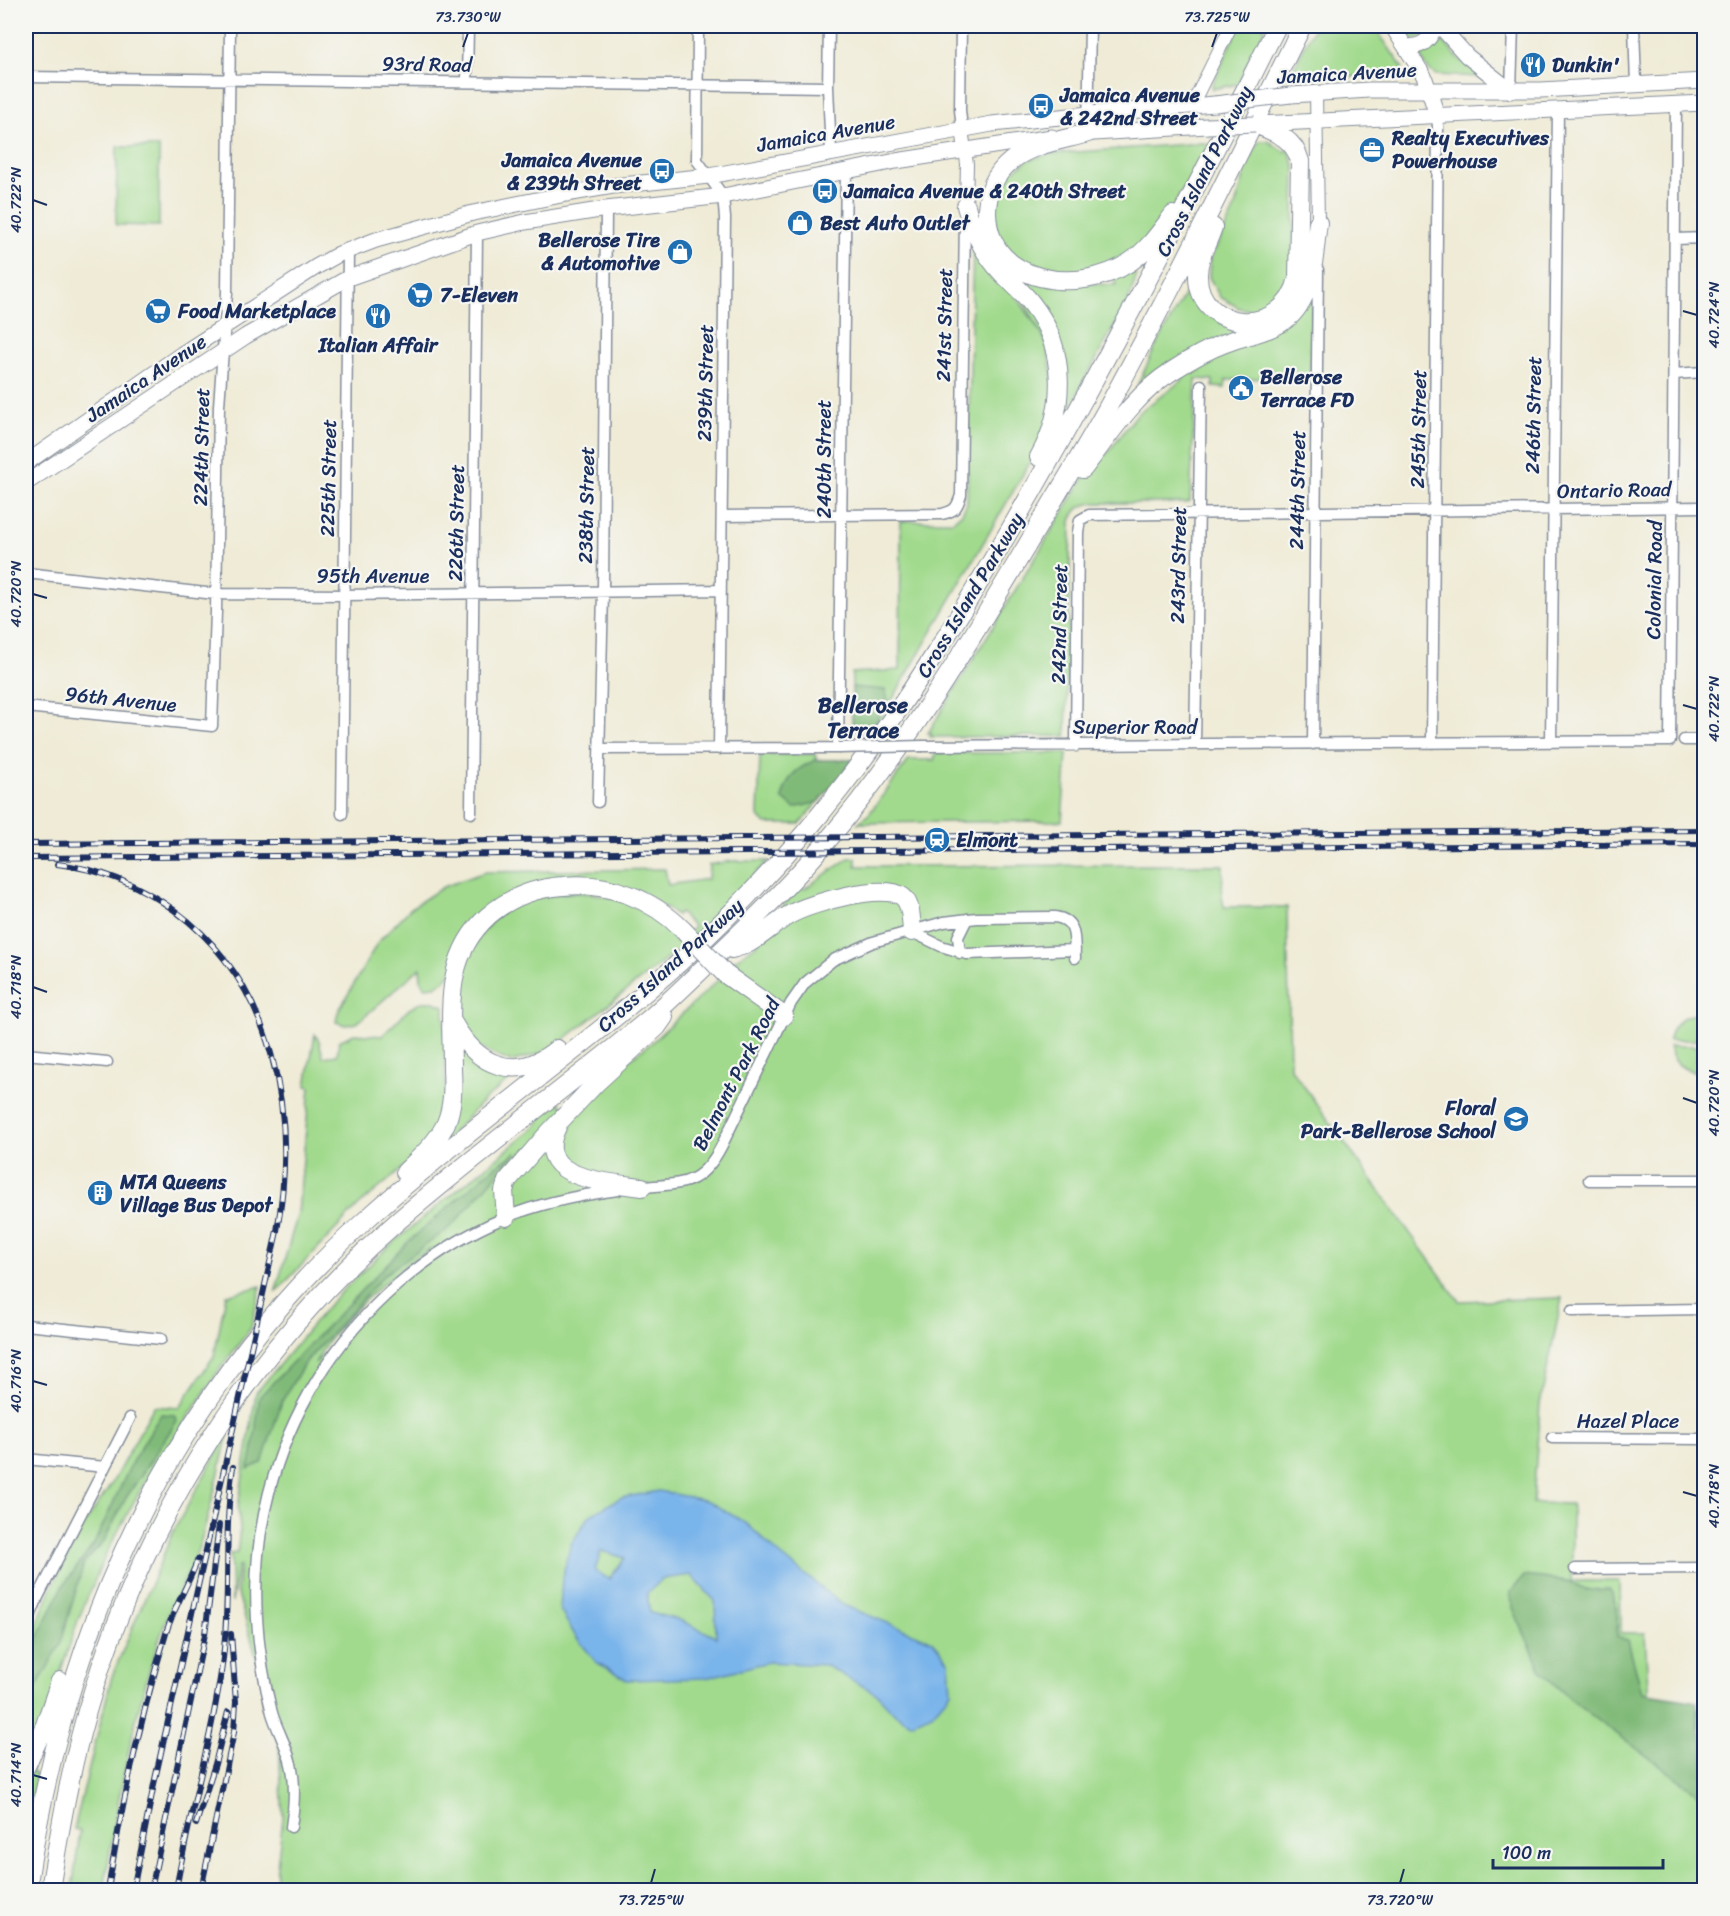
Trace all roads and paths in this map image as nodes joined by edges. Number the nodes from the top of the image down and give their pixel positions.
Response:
1 (230, 26) edge
2 (468, 26) edge
3 (698, 26) edge
4 (830, 26) edge
5 (961, 26) edge
6 (1090, 26) edge
7 (1277, 26) edge
8 (1302, 26) edge
9 (1392, 26) edge
10 (1437, 26) edge
11 (1513, 26) edge
12 (1634, 26) edge
13 (1229, 28) edge
14 (1406, 47) junction
15 (26, 77) edge
16 (230, 79) junction
17 (1704, 81) edge
18 (467, 82) junction
19 (1636, 85) junction
20 (697, 86) junction
21 (828, 87) junction
22 (1557, 89) junction
23 (1704, 89) edge
24 (1430, 90) junction
25 (1511, 91) junction
26 (1317, 92) junction
27 (1704, 103) edge
28 (1676, 104) junction
29 (1191, 107) junction
30 (1558, 109) junction
31 (1493, 112) junction
32 (1089, 114) junction
33 (1437, 115) junction
34 (1318, 121) junction
35 (1255, 124) joint
36 (1274, 127) junction
37 (962, 129) junction
38 (1088, 133) junction
39 (965, 149) junction
40 (831, 154) junction
41 (1232, 168) junction
42 (846, 171) junction
43 (709, 176) junction
44 (1199, 183) junction
45 (723, 196) junction
46 (966, 206) junction
47 (606, 209) junction
48 (1318, 223) junction
49 (477, 233) junction
50 (1704, 238) edge
51 (1676, 239) junction
52 (348, 251) junction
53 (348, 278) junction
54 (225, 325) junction
55 (221, 353) junction
56 (1704, 372) edge
57 (1674, 374) junction
58 (1201, 385) dead end
59 (26, 463) edge
60 (26, 483) edge
61 (1673, 507) junction
62 (1701, 507) dead end
63 (1554, 508) junction
64 (1435, 510) junction
65 (1316, 511) junction
66 (1198, 512) junction
67 (1095, 513) joint
68 (841, 515) junction
69 (722, 516) junction
70 (1035, 532) junction
71 (998, 550) junction
72 (26, 573) edge
73 (721, 590) junction
74 (603, 592) junction
75 (473, 593) junction
76 (215, 594) junction
77 (344, 595) junction
78 (26, 707) edge
79 (212, 726) joint
80 (1684, 740) dead end
81 (1704, 740) edge
82 (1670, 741) joint
83 (1551, 742) junction
84 (1432, 743) junction
85 (1195, 744) junction
86 (1313, 744) junction
87 (1076, 746) junction
88 (838, 747) junction
89 (719, 748) junction
90 (600, 749) junction
91 (598, 802) dead end
92 (471, 813) dead end
93 (342, 814) dead end
94 (968, 919) junction
95 (912, 932) junction
96 (960, 953) junction
97 (719, 954) junction
98 (683, 988) junction
99 (784, 1016) junction
100 (452, 1022) junction
101 (597, 1030) junction
102 (26, 1054) edge
103 (107, 1062) dead end
104 (557, 1125) junction
105 (1589, 1180) dead end
106 (1704, 1180) edge
107 (642, 1187) junction
108 (506, 1217) junction
109 (361, 1224) junction
110 (1704, 1310) edge
111 (1572, 1311) dead end
112 (26, 1325) edge
113 (161, 1339) dead end
114 (130, 1418) dead end
115 (1552, 1438) dead end
116 (1704, 1439) edge
117 (26, 1459) edge
118 (105, 1467) junction
119 (1704, 1568) edge
120 (1575, 1569) dead end
121 (112, 1575) junction
122 (26, 1595) edge
123 (38, 1597) junction
124 (26, 1622) edge
125 (26, 1766) edge
126 (72, 1770) junction
127 (291, 1827) dead end
128 (27, 1890) edge
129 (50, 1890) edge
130 (61, 1890) edge

1 - 16 street, 224th Street
2 - 18 street
3 - 20 street
4 - 21 street
5 - 37 street, 241st Street
6 - 32 street
7 - 44 highway, Cross Island Parkway
8 - 41 highway, Cross Island Parkway
9 - 14 main road
10 - 14 main road
10 - 25 main road
11 - 25 street
12 - 19 street
13 - 29 street
14 - 24 main road
15 - 16 street, 93rd Road
16 - 18 street, 93rd Road
16 - 54 street, 224th Street
17 - 19 main road, Jamaica Avenue
18 - 20 street, 93rd Road
19 - 22 main road, Jamaica Avenue
20 - 21 street, 93rd Road
20 - 43 street
21 - 40 street
22 - 25 main road, Jamaica Avenue
22 - 30 main road, 246th Street
23 - 28 main road
24 - 25 main road, Jamaica Avenue
24 - 26 main road, Jamaica Avenue
24 - 33 main road
25 - 31 main road
26 - 29 main road, Jamaica Avenue, bridge
26 - 34 street, 244th Street
27 - 28 main road
28 - 30 main road
28 - 51 street, Colonial Road
29 - 32 main road, Jamaica Avenue
30 - 31 main road
30 - 63 street, 246th Street
31 - 33 main road
32 - 37 main road, Jamaica Avenue
32 - 38 street
33 - 34 main road
33 - 64 street, 245th Street
34 - 36 main road
34 - 48 street, 244th Street
35 - 36 highway
35 - 38 main road, Jamaica Avenue, bridge
36 - 41 highway
37 - 39 street, 241st Street
37 - 40 main road, Jamaica Avenue
38 - 39 main road, Jamaica Avenue
38 - 44 highway
39 - 42 main road, Jamaica Avenue
39 - 46 street, 241st Street
40 - 43 main road, Jamaica Avenue
41 - 70 highway, Cross Island Parkway
42 - 45 main road, Jamaica Avenue
42 - 68 street, 240th Street
43 - 45 street
43 - 52 main road, Jamaica Avenue
44 - 71 highway, Cross Island Parkway
45 - 47 main road, Jamaica Avenue
45 - 69 street, 239th Street
46 - 68 street, 241st Street
46 - 71 highway
47 - 49 main road, Jamaica Avenue
47 - 74 street, 238th Street
48 - 65 street, 244th Street
48 - 70 highway
49 - 53 main road, Jamaica Avenue
49 - 75 street, 226th Street
50 - 51 street
51 - 57 street, Colonial Road
52 - 53 street, 225th Street
52 - 54 main road, Jamaica Avenue
53 - 55 main road, Jamaica Avenue
53 - 77 street, 225th Street
54 - 55 street, 224th Street
54 - 59 main road, Jamaica Avenue
55 - 60 main road, Jamaica Avenue
55 - 76 street, 224th Street
56 - 57 street
57 - 61 street, Colonial Road
58 - 66 street, 243rd Street
61 - 62 street, Ontario Road
61 - 63 street, Ontario Road
61 - 82 street, Colonial Road
63 - 64 street, Ontario Road
63 - 83 street, 246th Street
64 - 65 street, Ontario Road
64 - 84 street, 245th Street
65 - 66 street, Ontario Road
65 - 86 street, 244th Street
66 - 67 street, Ontario Road
66 - 85 street, 243rd Street
67 - 87 street, 242nd Street
68 - 69 street
68 - 88 street, 240th Street
69 - 73 street, 239th Street
70 - 97 highway, Cross Island Parkway
71 - 101 highway, Cross Island Parkway
72 - 76 street, 95th Avenue
73 - 74 street, 95th Avenue
73 - 89 street, 239th Street
74 - 75 street, 95th Avenue
74 - 90 street, 238th Street
75 - 77 street, 95th Avenue
75 - 92 street, 226th Street
76 - 77 street, 95th Avenue
76 - 79 street, 224th Street
77 - 93 street, 225th Street
78 - 79 street, 96th Avenue
80 - 81 street
82 - 83 street, Superior Road
83 - 84 street, Superior Road
84 - 86 street, Superior Road
85 - 86 street, Superior Road
85 - 87 street, Superior Road
87 - 88 street, Superior Road, bridge
88 - 89 street, Superior Road
89 - 90 street, Superior Road
90 - 91 street, 238th Street
94 - 95 street, Belmont Park Road
94 - 96 street
94 - 96 street, Belmont Park Road
95 - 96 street, Belmont Park Road
95 - 97 highway
95 - 99 street, Belmont Park Road
97 - 98 highway, Cross Island Parkway
98 - 104 highway
98 - 126 highway, Cross Island Parkway
99 - 100 highway, bridge
99 - 107 street, Belmont Park Road
100 - 101 highway
100 - 109 highway
101 - 109 highway, Cross Island Parkway
102 - 103 street
104 - 107 highway
104 - 108 highway
105 - 106 street
107 - 108 street, Belmont Park Road
108 - 127 street, Belmont Park Road
109 - 121 highway, Cross Island Parkway
110 - 111 street
112 - 113 street
114 - 118 street
115 - 116 street, Hazel Place
117 - 118 street
118 - 123 street
119 - 120 street
121 - 125 highway
121 - 128 highway, Cross Island Parkway
122 - 123 street
123 - 124 street
126 - 129 highway, Cross Island Parkway
126 - 130 highway

